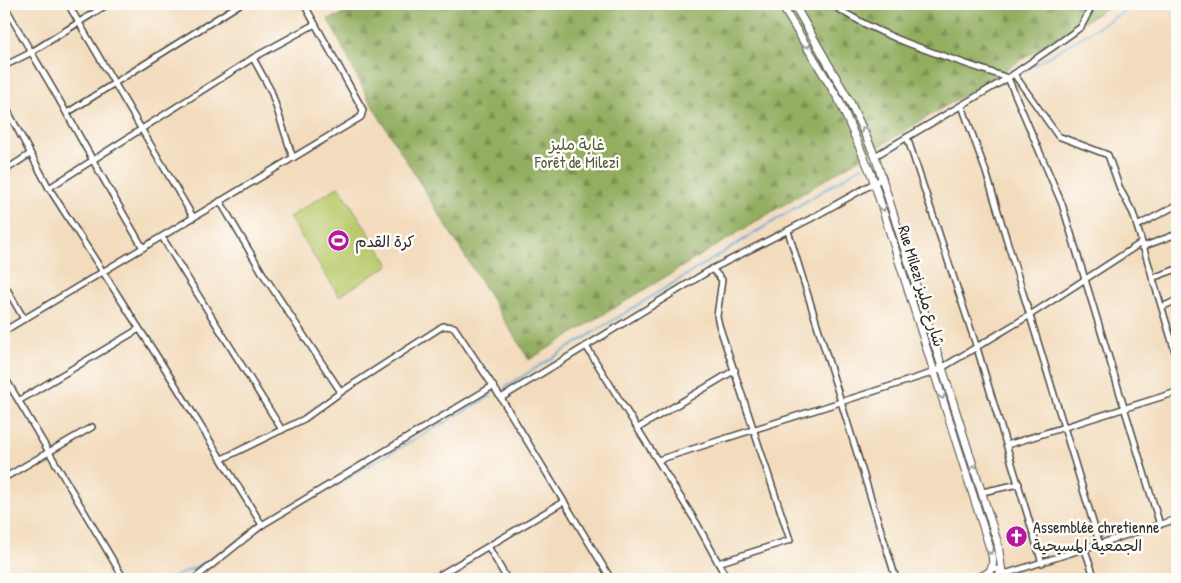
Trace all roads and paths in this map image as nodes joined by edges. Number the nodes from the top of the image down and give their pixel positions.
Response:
1 (4, 4) edge
2 (68, 4) edge
3 (108, 4) edge
4 (240, 4) edge
5 (304, 4) edge
6 (781, 4) edge
7 (794, 4) edge
8 (831, 4) edge
9 (1093, 4) edge
10 (79, 23) junction
11 (315, 24) junction
12 (30, 53) junction
13 (253, 58) junction
14 (4, 66) edge
15 (1014, 74) junction
16 (1008, 78) junction
17 (114, 82) junction
18 (4, 104) edge
19 (962, 106) junction
20 (67, 113) junction
21 (143, 130) junction
22 (907, 137) junction
23 (30, 154) junction
24 (875, 156) junction
25 (293, 158) junction
26 (92, 161) junction
27 (4, 171) edge
28 (882, 178) junction
29 (874, 182) junction
30 (49, 188) junction
31 (220, 202) junction
32 (1177, 205) edge
33 (193, 217) junction
34 (1137, 226) junction
35 (788, 231) junction
36 (1177, 234) edge
37 (162, 237) junction
38 (1141, 245) junction
39 (143, 248) junction
40 (712, 269) junction
41 (1177, 269) edge
42 (103, 271) junction
43 (1152, 278) junction
44 (1086, 279) junction
45 (4, 284) edge
46 (1177, 300) edge
47 (1162, 307) junction
48 (1030, 315) junction
49 (24, 319) junction
50 (139, 329) junction
51 (4, 331) edge
52 (1174, 338) edge
53 (586, 346) junction
54 (976, 348) junction
55 (1177, 358) edge
56 (943, 368) junction
57 (735, 370) junction
58 (935, 372) junction
59 (4, 376) edge
60 (493, 386) junction
61 (341, 392) junction
62 (1177, 392) edge
63 (501, 398) junction
64 (20, 400) junction
65 (840, 403) junction
66 (1125, 408) junction
67 (92, 427) dead end
68 (1065, 427) junction
69 (638, 428) junction
70 (754, 429) junction
71 (282, 430) junction
72 (1007, 445) junction
73 (49, 452) junction
74 (222, 459) junction
75 (658, 460) junction
76 (4, 478) edge
77 (1019, 484) junction
78 (982, 492) junction
79 (563, 502) junction
80 (1177, 519) edge
81 (262, 525) junction
82 (1160, 525) junction
83 (1100, 545) junction
84 (489, 548) junction
85 (1085, 550) junction
86 (718, 563) junction
87 (1042, 563) junction
88 (993, 568) junction
89 (1005, 572) junction
90 (124, 579) edge
91 (194, 579) edge
92 (433, 579) edge
93 (507, 579) edge
94 (611, 579) edge
95 (727, 579) edge
96 (896, 579) edge
97 (973, 579) edge
98 (995, 579) edge
99 (1010, 579) edge
100 (1095, 579) edge

1 - 12 street
2 - 10 street
3 - 10 street
4 - 17 street
5 - 11 street
6 -> 29 street, Rue Milezi شارع مليز
24 -> 7 street, Rue Milezi شارع مليز
8 - 16 street
9 - 15 street
10 - 12 street
10 - 17 street
11 - 13 street
11 - 25 street
12 - 14 street
12 - 20 street
13 - 21 street
13 - 25 street
15 - 16 street
15 - 34 street
16 - 19 street
16 - 44 street
17 - 20 street
17 - 21 street
18 - 23 street
19 - 22 street
19 - 48 street
20 - 26 street
21 - 26 street
21 - 33 street
22 - 24 street
22 - 54 street
23 - 27 street
23 - 30 street
24 - 28 street, Rue Milezi شارع مليز
25 - 31 street
26 - 30 street
26 - 39 street
28 - 29 street
28 - 56 street, Rue Milezi شارع مليز
29 - 35 street
29 -> 58 street, Rue Milezi شارع مليز
30 - 42 street
31 - 33 street
31 - 61 street
32 - 34 street
33 - 37 street
34 - 38 street
35 - 40 street
35 - 65 street
36 - 38 street
37 - 39 street
37 - 71 street
38 - 43 street
38 - 44 street
39 - 42 street
40 - 53 street
40 - 57 street
41 - 43 street
42 - 49 street
42 - 50 street
43 - 47 street
44 - 48 street
44 - 66 street
45 - 49 street
46 - 47 street
47 - 52 street
48 - 54 street
48 - 68 street
49 - 51 street
50 - 64 street
50 - 74 street
52 - 55 street
53 - 63 street
53 - 69 street
54 - 56 street
54 - 72 street
56 - 58 street
78 -> 56 street, Rue Milezi شارع مليز
57 - 69 street
57 - 70 street
58 - 65 street
58 -> 88 street, Rue Milezi شارع مليز
59 - 64 street
60 - 61 street
60 - 63 street
60 - 81 street
61 - 71 street
62 - 66 street
63 - 79 street
64 - 73 street
65 - 70 street
65 - 96 street
66 - 68 street
66 - 82 street
67 - 73 street
68 - 72 street
68 - 83 street
69 - 75 street
70 - 75 street
70 - 86 street
71 - 74 street
72 - 77 street
73 - 76 street
73 - 90 street
74 - 81 street
75 - 86 street
77 - 78 street
77 - 87 street
78 - 89 street, Rue Milezi شارع مليز
79 - 84 street
79 - 94 street
80 - 82 street
81 - 91 street
82 - 83 street
83 - 85 street
84 - 92 street
84 - 93 street
85 - 87 street
85 - 100 street
86 - 95 street
87 - 89 street
88 - 89 street
88 - 97 street
89 - 98 street
89 - 99 street

